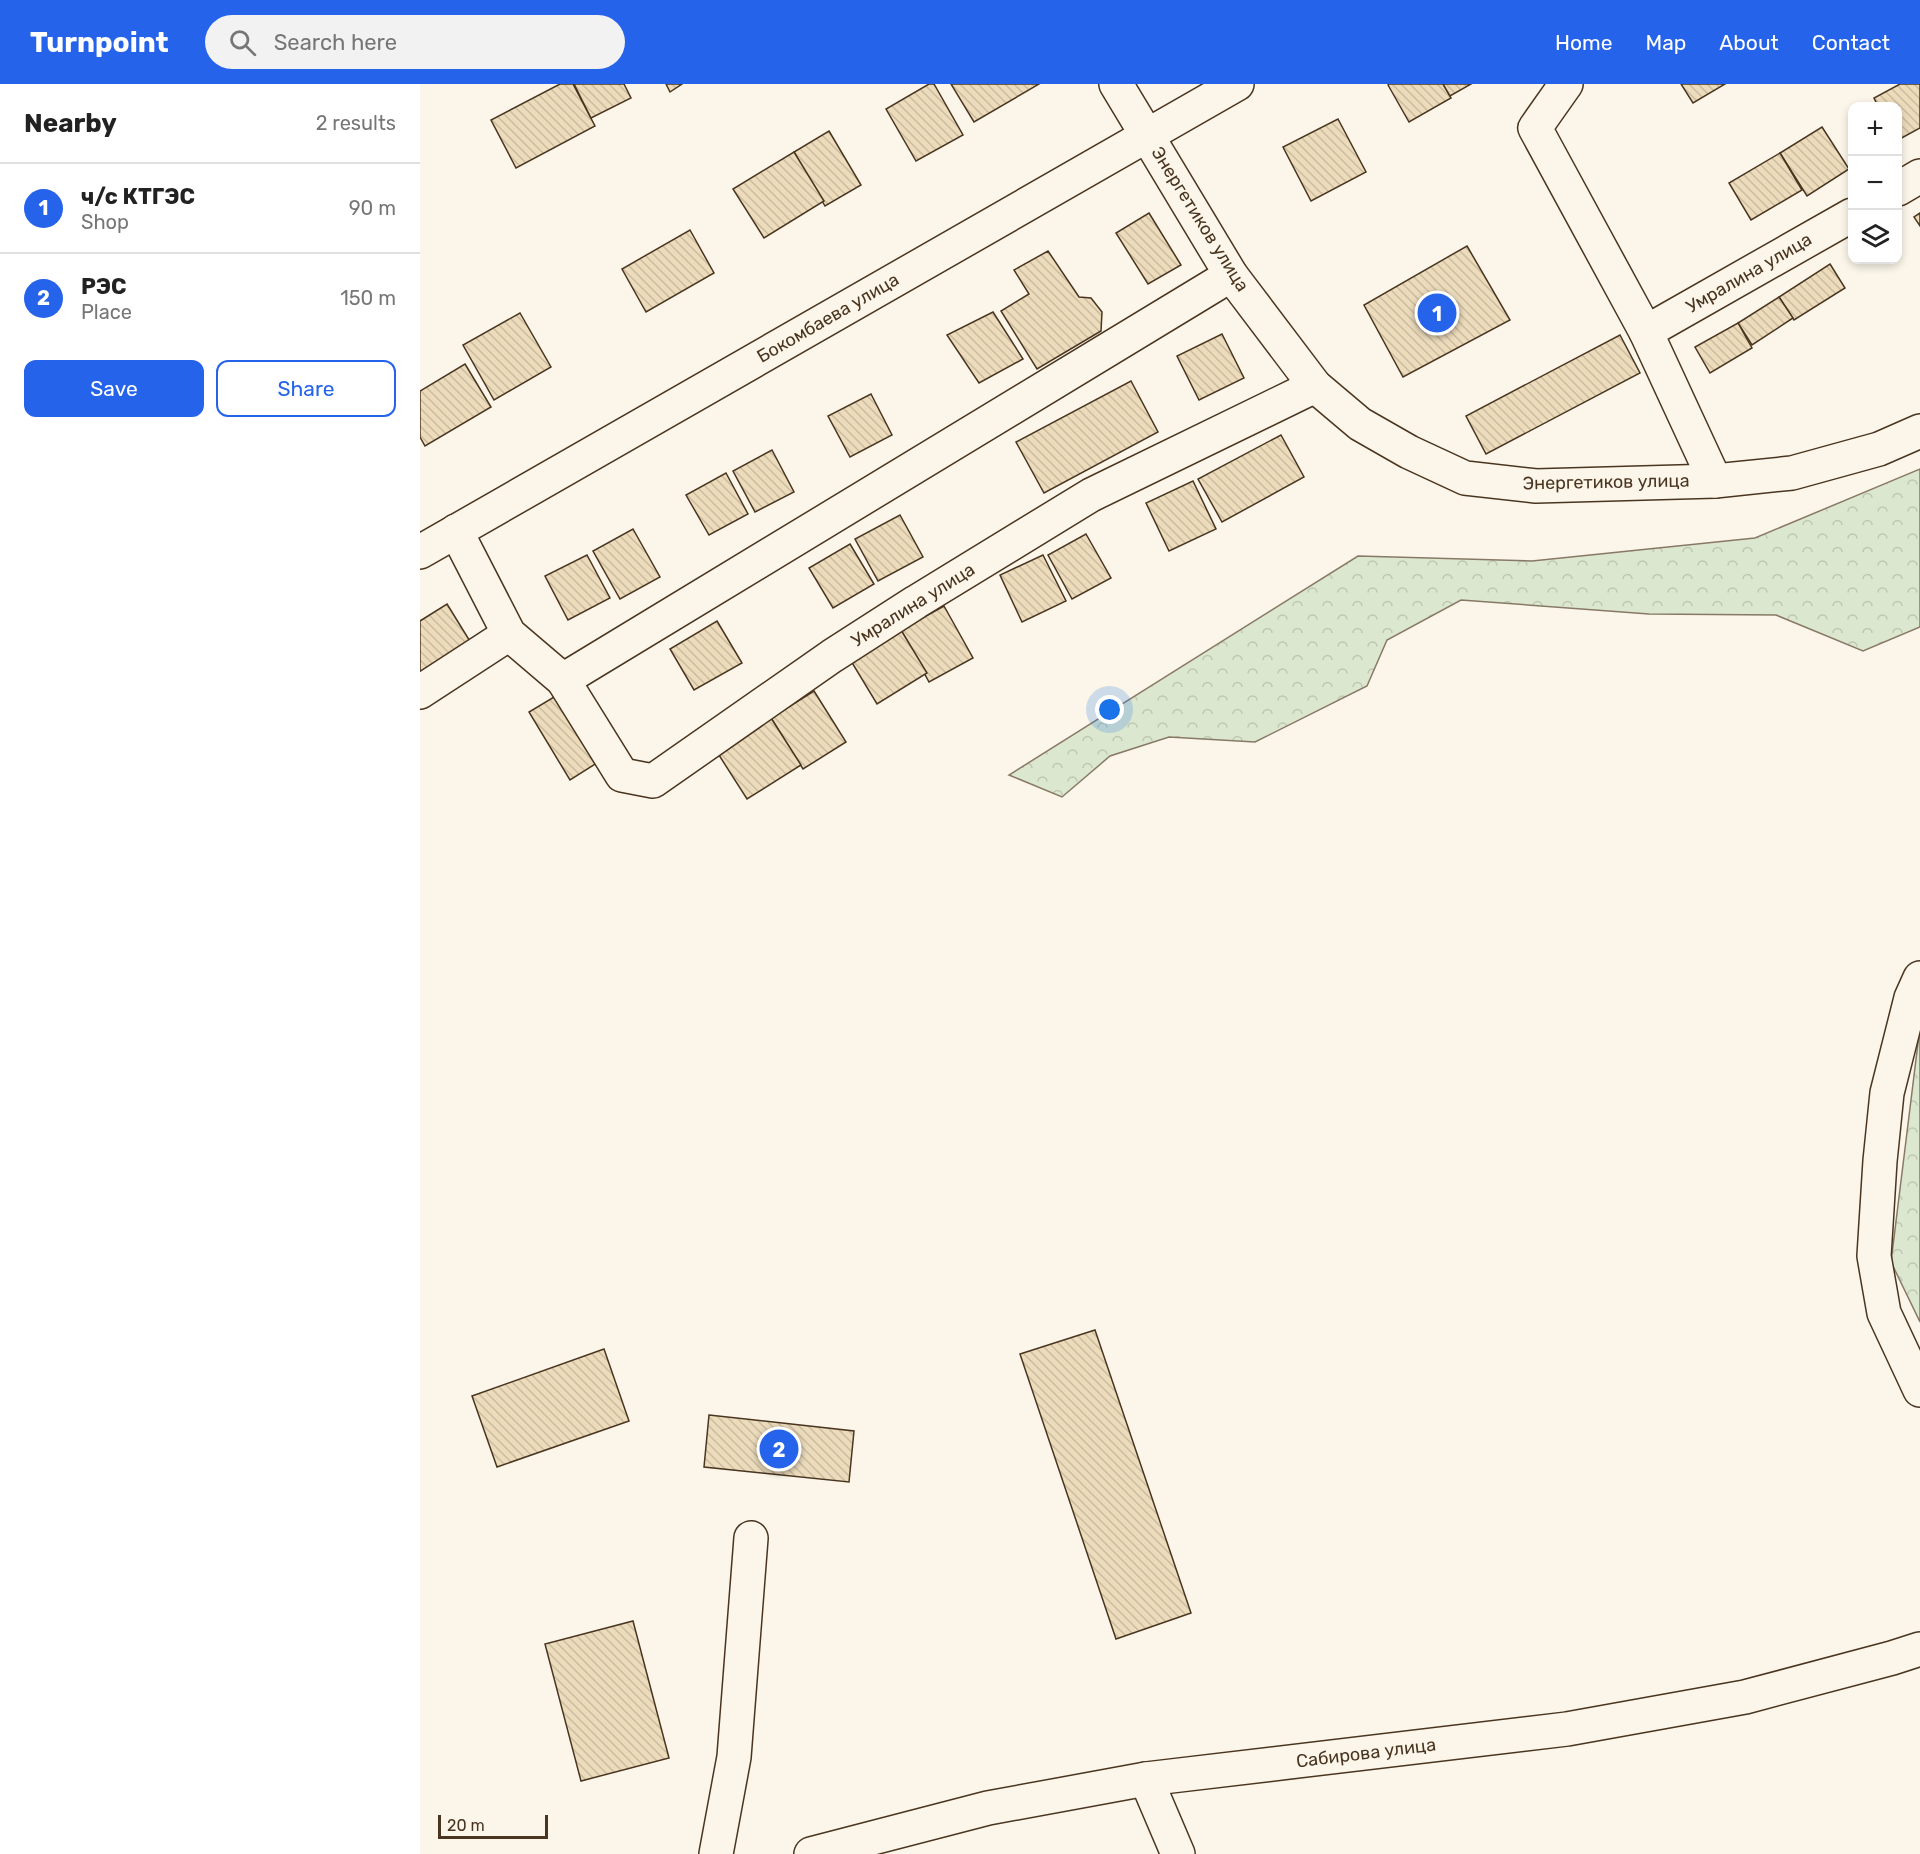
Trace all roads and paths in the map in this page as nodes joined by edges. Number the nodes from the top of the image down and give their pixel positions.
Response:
1 (1116, 84) edge
2 (1237, 84) edge
3 (1566, 84) edge
4 (1147, 135) junction
5 (1920, 177) edge
6 (1902, 187) edge
7 (1848, 217) edge
8 (1231, 274) junction
9 (1646, 332) junction
10 (1315, 386) junction
11 (1920, 431) edge
12 (1715, 481) junction
13 (456, 531) junction
14 (420, 552) edge
15 (509, 634) junction
16 (563, 680) junction
17 (420, 692) edge
18 (1920, 978) edge
19 (1920, 1389) edge
20 (751, 1538) dead end
21 (1920, 1649) edge
22 (1146, 1779) junction
23 (716, 1854) edge
24 (810, 1854) edge
25 (1178, 1854) edge

1 - 4 main road, Энергетиков улица
2 - 4 main road, Бокомбаева улица
3 - 9 main road
4 - 8 main road, Энергетиков улица
4 - 13 main road, Бокомбаева улица
5 - 6 main road
7 - 9 main road, Умралина улица
8 - 10 main road, Энергетиков улица
8 - 16 main road
9 - 12 main road
10 - 12 main road, Энергетиков улица
10 - 16 main road, Умралина улица
11 - 12 main road, Энергетиков улица
13 - 14 main road, Бокомбаева улица
13 - 15 main road, Умралина улица
15 - 16 main road, Умралина улица
15 - 17 main road
18 - 19 main road
20 - 23 main road
21 - 22 main road, Сабирова улица
22 - 24 main road, Сабирова улица
22 - 25 main road

